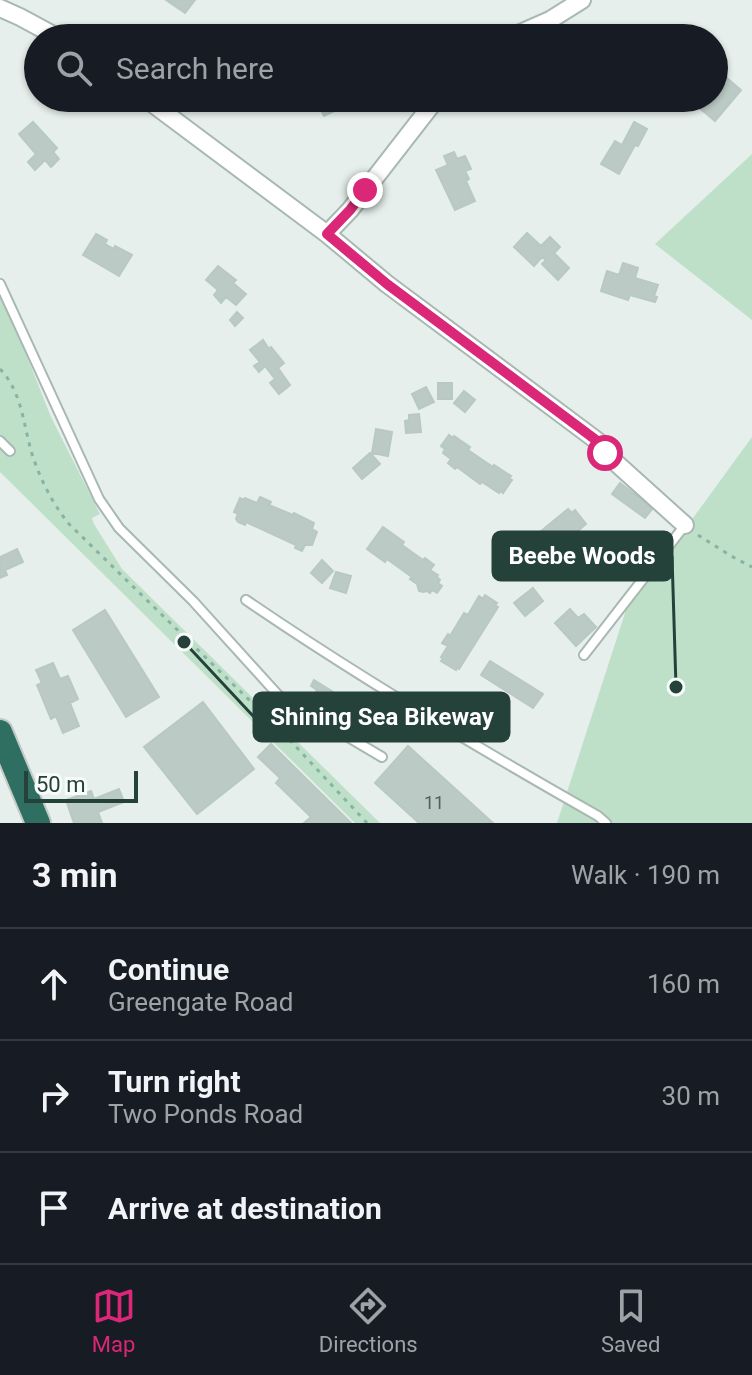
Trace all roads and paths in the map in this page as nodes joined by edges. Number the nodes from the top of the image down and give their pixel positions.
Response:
1 (582, 0) edge
2 (0, 8) edge
3 (33, 24) edge
4 (541, 24) edge
5 (164, 112) edge
6 (426, 112) edge
7 (327, 234) junction
8 (0, 284) edge
9 (0, 369) edge
10 (0, 441) edge
11 (10, 451) dead end
12 (685, 525) junction
13 (752, 567) edge
14 (246, 600) dead end
15 (584, 655) dead end
16 (0, 732) edge
17 (382, 757) dead end
18 (38, 823) edge
19 (367, 823) edge
20 (606, 823) edge

1 - 4 street
2 - 3 street
5 - 7 street
6 - 7 street
7 - 12 street
8 - 17 lane
9 - 19 path
10 - 11 lane
12 - 13 path
12 - 15 lane
14 - 20 lane
16 - 18 highway

